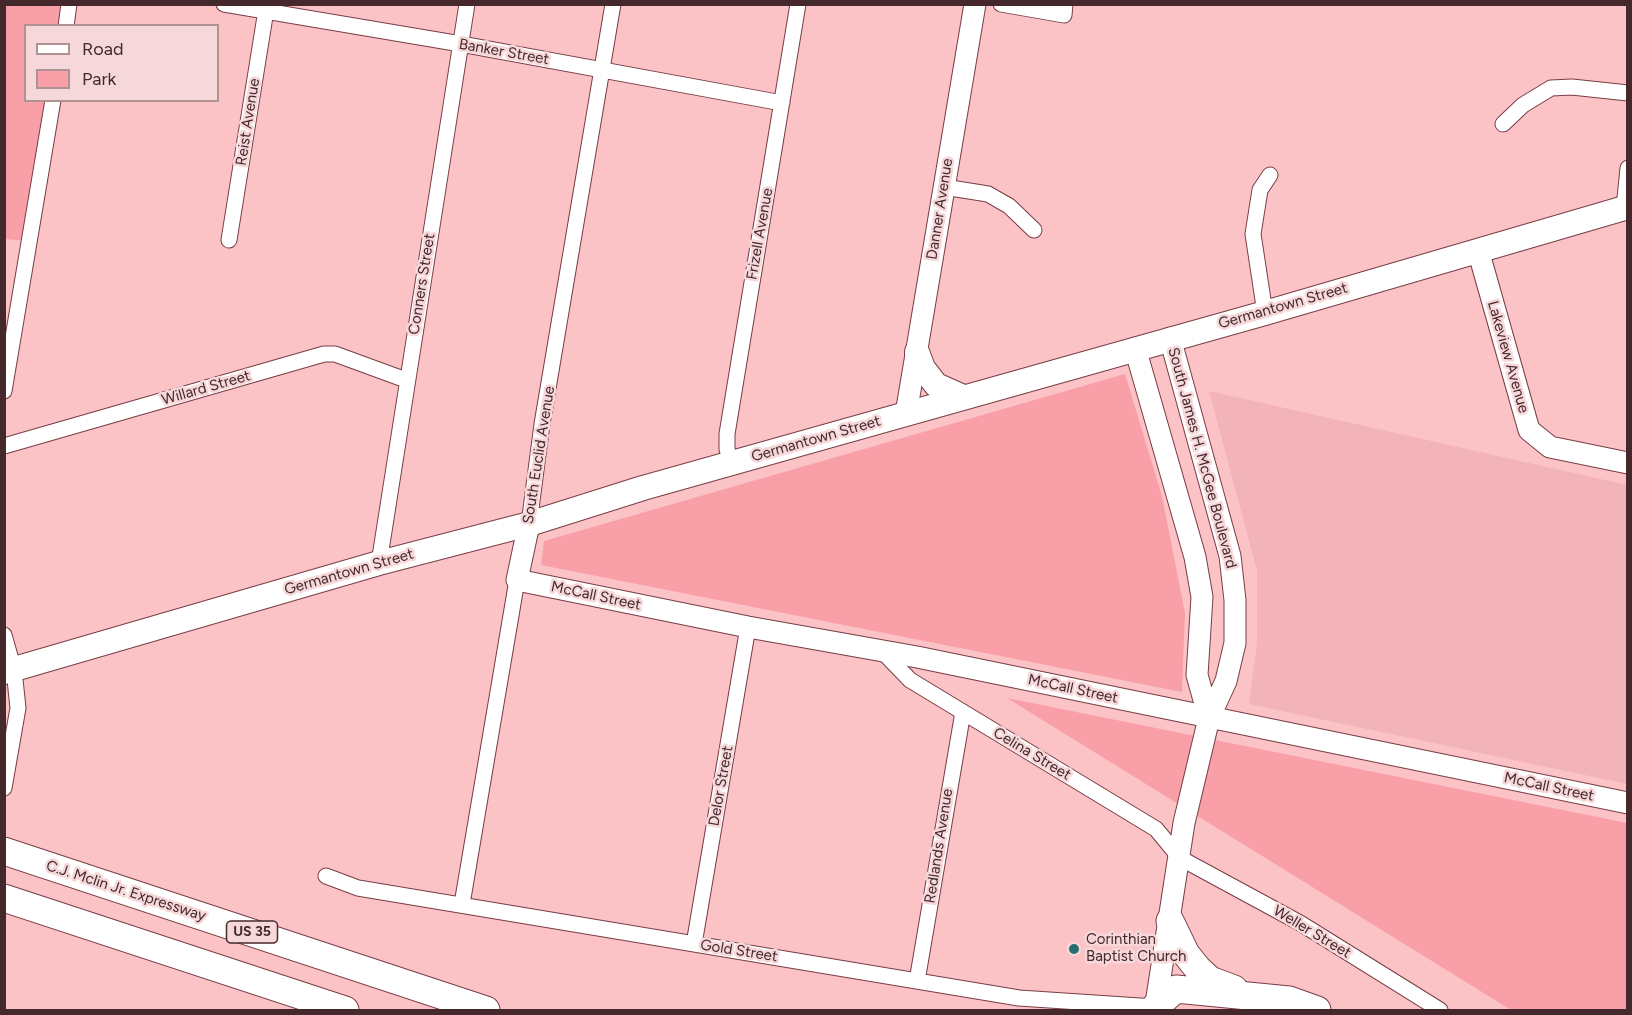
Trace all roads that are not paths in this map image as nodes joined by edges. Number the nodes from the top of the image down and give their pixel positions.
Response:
1 (69, 4) edge
2 (224, 4) edge
3 (467, 4) edge
4 (612, 4) edge
5 (798, 4) edge
6 (975, 4) edge
7 (1001, 4) edge
8 (1065, 4) edge
9 (267, 8) edge
10 (66, 24) edge
11 (461, 44) junction
12 (602, 69) junction
13 (1628, 93) edge
14 (53, 102) edge
15 (782, 103) junction
16 (1503, 124) dead end
17 (1628, 168) edge
18 (1270, 175) dead end
19 (944, 187) junction
20 (1626, 207) edge
21 (1034, 230) dead end
22 (230, 240) dead end
23 (1478, 250) junction
24 (1265, 313) junction
25 (1170, 338) junction
26 (1135, 348) junction
27 (917, 352) junction
28 (406, 381) junction
29 (4, 391) edge
30 (963, 397) junction
31 (906, 414) junction
32 (4, 446) edge
33 (731, 463) junction
34 (1628, 463) edge
35 (529, 524) junction
36 (379, 563) junction
37 (517, 580) junction
38 (748, 627) junction
39 (4, 635) edge
40 (882, 651) junction
41 (9, 671) edge
42 (963, 712) junction
43 (1209, 718) junction
44 (4, 788) edge
45 (1628, 803) edge
46 (11, 853) edge
47 (1180, 858) junction
48 (326, 876) dead end
49 (7, 899) edge
50 (462, 904) junction
51 (1170, 921) junction
52 (694, 944) junction
53 (917, 981) junction
54 (1252, 995) junction
55 (1155, 1009) edge
56 (345, 1011) edge
57 (486, 1011) edge
58 (1214, 1011) edge
59 (1317, 1011) edge
60 (1440, 1011) edge

1 - 10 street
2 - 9 street, Banker Street
3 - 11 street, Conners Street
4 - 12 street, South Euclid Avenue
5 - 15 street, Frizell Avenue
6 - 19 street, Danner Avenue
7 - 8 street
9 - 11 street, Banker Street
9 - 22 street, Reist Avenue
11 - 12 street, Banker Street
11 - 28 street, Conners Street
12 - 15 street, Banker Street
12 - 35 street, South Euclid Avenue
13 - 16 street
14 - 29 street
15 - 33 street, Frizell Avenue
17 - 20 street
18 - 24 street
19 - 21 street
19 - 27 street, Danner Avenue
20 - 23 main road, Germantown Street
23 - 24 main road, Germantown Street
23 - 34 street, Lakeview Avenue
24 - 25 main road, Germantown Street
25 - 26 main road, Germantown Street
25 - 43 street, South James H. McGee Boulevard
26 - 30 main road, Germantown Street
26 - 43 street, South James H. McGee Boulevard
27 - 30 main road
27 - 31 street, Danner Avenue
28 - 32 street, Willard Street
28 - 36 street, Conners Street
30 - 31 main road, Germantown Street
31 - 33 main road, Germantown Street
33 - 35 main road, Germantown Street
35 - 36 main road, Germantown Street
35 - 37 street, South Euclid Avenue
36 - 41 main road, Germantown Street
37 - 38 street, McCall Street
37 - 50 street, South Euclid Avenue
38 - 40 street, McCall Street
38 - 52 street, Delor Street
39 - 41 street
40 - 42 street, Celina Street
40 - 43 street, McCall Street
41 - 44 street
42 - 47 street, Celina Street
42 - 53 street, Redlands Avenue
43 - 45 street, McCall Street
43 - 47 street, South James H. McGee Boulevard
46 - 57 highway, C.J. Mclin Jr. Expressway / US 35
47 - 51 street, South James H. McGee Boulevard
47 - 60 street, Weller Street
48 - 50 street, Gold Street
49 - 56 highway
50 - 52 street, Gold Street
51 - 54 highway
51 - 55 street, South James H. McGee Boulevard
52 - 53 street, Gold Street
53 - 55 street, Gold Street
54 - 55 highway
54 - 59 highway
55 - 58 highway

